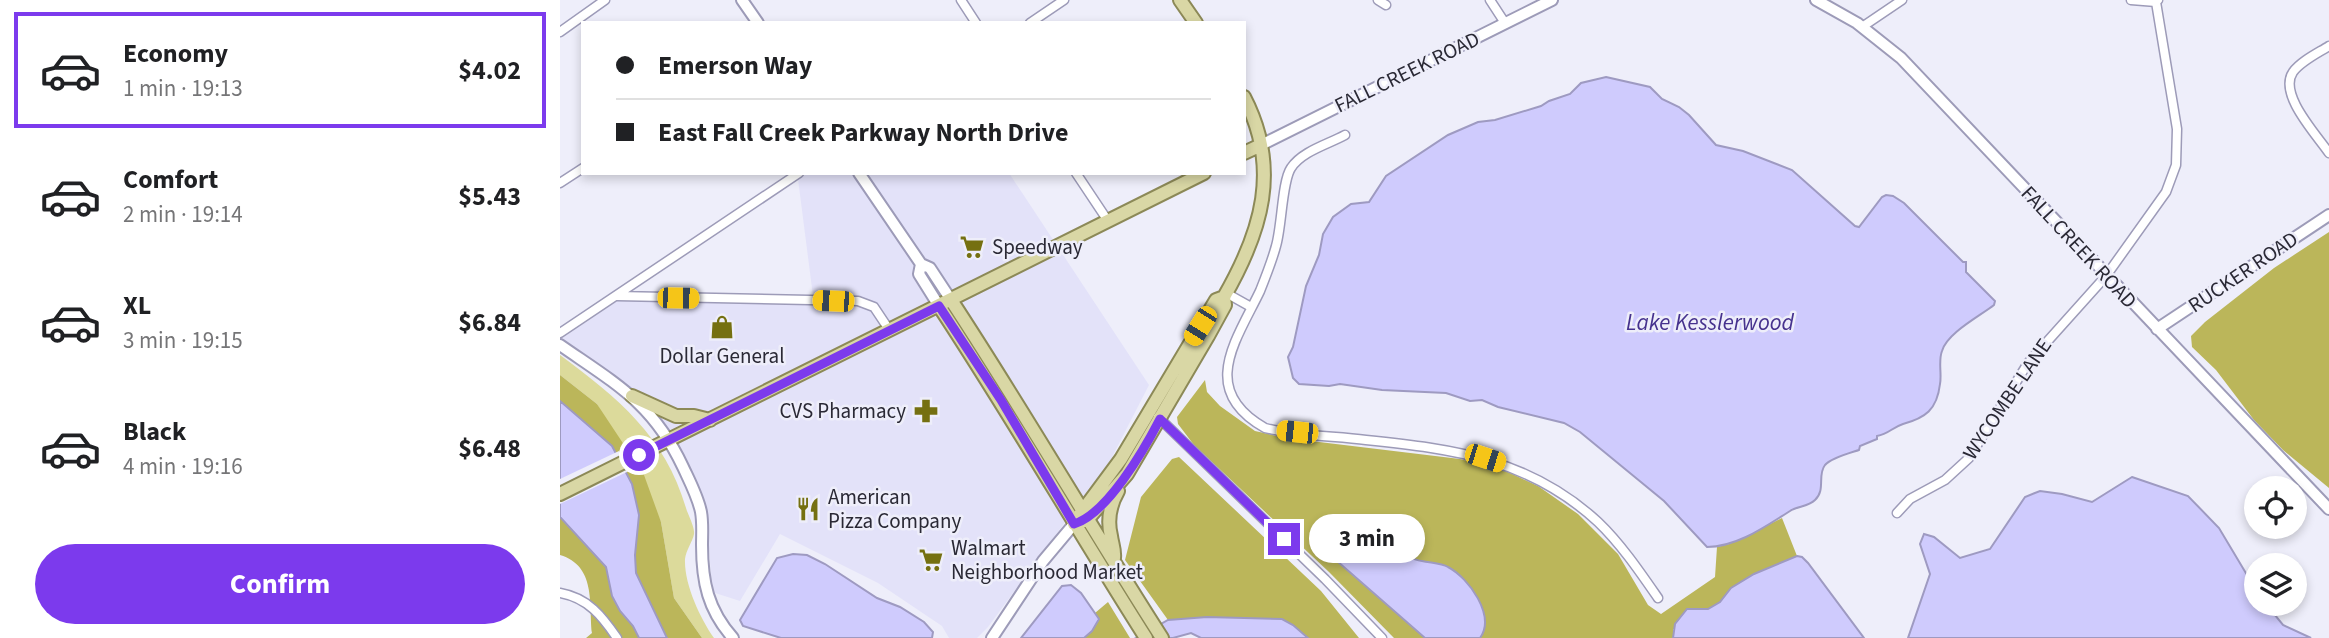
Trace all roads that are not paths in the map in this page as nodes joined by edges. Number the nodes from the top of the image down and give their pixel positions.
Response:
1 (605, 0) edge
2 (742, 0) edge
3 (961, 0) edge
4 (1064, 0) edge
5 (1181, 0) edge
6 (1490, 0) edge
7 (1552, 0) edge
8 (1816, 0) edge
9 (1902, 0) edge
10 (2131, 0) edge
11 (2157, 1) edge
12 (586, 19) edge
13 (757, 21) edge
14 (975, 21) edge
15 (1033, 21) edge
16 (1195, 21) edge
17 (581, 22) edge
18 (1505, 23) junction
19 (1862, 27) junction
20 (560, 32) edge
21 (2329, 46) edge
22 (1246, 102) edge
23 (1345, 135) dead end
24 (1261, 145) junction
25 (1246, 152) edge
26 (2329, 153) edge
27 (581, 169) edge
28 (796, 175) edge
29 (860, 175) edge
30 (1077, 175) edge
31 (1200, 175) edge
32 (560, 183) edge
33 (2329, 215) edge
34 (1108, 221) junction
35 (2106, 276) junction
36 (1225, 295) junction
37 (617, 296) junction
38 (945, 303) junction
39 (1251, 307) junction
40 (2157, 329) junction
41 (890, 331) junction
42 (560, 333) edge
43 (560, 345) edge
44 (632, 396) junction
45 (1155, 416) junction
46 (709, 420) junction
47 (668, 440) junction
48 (1120, 484) junction
49 (560, 494) edge
50 (2329, 508) edge
51 (1897, 513) dead end
52 (1081, 518) junction
53 (1114, 562) junction
54 (560, 593) edge
55 (1658, 598) dead end
56 (1136, 609) junction
57 (617, 638) edge
58 (733, 638) edge
59 (992, 638) edge
60 (1146, 638) edge
61 (1162, 638) edge
62 (1382, 638) edge

1 - 12 street
2 - 13 main road
3 - 14 street
4 - 15 street
5 - 16 main road
6 - 18 street
7 - 18 main road, FALL CREEK ROAD
8 - 19 main road, FALL CREEK ROAD
9 - 19 street
10 - 11 street
11 - 35 street, WYCOMBE LANE
17 - 20 street
18 - 24 main road, FALL CREEK ROAD
19 - 35 main road, FALL CREEK ROAD
21 - 26 street
22 - 24 main road
23 - 39 street
24 - 25 main road
24 - 36 main road
27 - 32 street
28 - 37 street
29 - 38 main road
30 - 34 street
31 - 34 main road
33 - 40 main road, RUCKER ROAD
34 - 38 main road
35 - 40 main road, FALL CREEK ROAD
35 - 51 street, WYCOMBE LANE
36 - 39 street
36 - 45 main road
37 - 41 street
37 - 42 street
38 - 41 main road
38 - 52 main road
39 - 55 street
40 - 50 main road, FALL CREEK ROAD
41 - 46 main road
43 - 44 main road
44 - 46 main road
44 - 47 main road
45 - 48 main road
45 - 52 main road
45 - 62 street
46 - 47 main road
47 - 49 main road
47 - 58 main road
48 - 52 main road
48 - 53 main road
52 - 53 main road
52 - 56 main road
52 - 59 main road
53 - 56 main road
54 - 57 street
56 - 60 main road
56 - 61 main road

